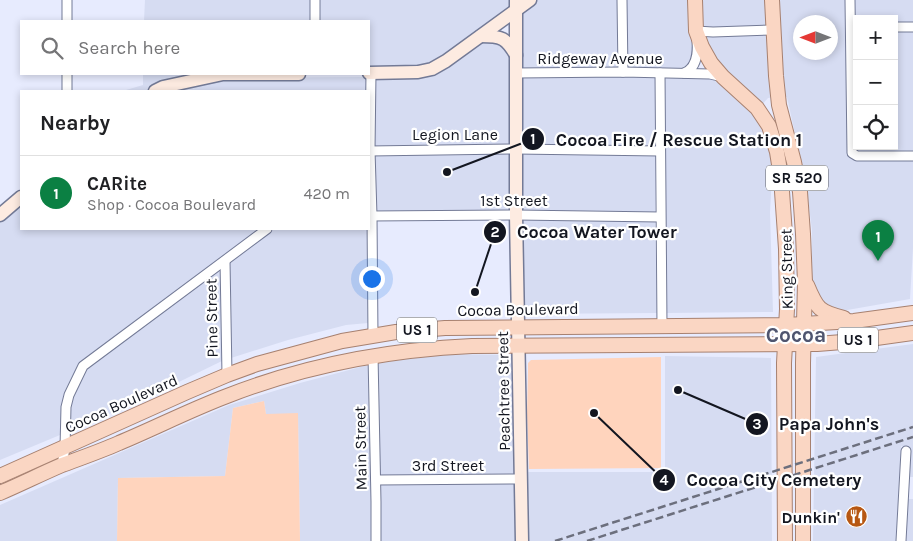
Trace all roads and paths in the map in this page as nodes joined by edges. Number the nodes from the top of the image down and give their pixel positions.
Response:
1 (67, 0) edge
2 (316, 0) edge
3 (530, 0) edge
4 (622, 0) edge
5 (695, 0) edge
6 (772, 0) edge
7 (850, 0) edge
8 (516, 5) edge
9 (67, 20) edge
10 (316, 20) edge
11 (853, 20) edge
12 (898, 27) edge
13 (913, 28) edge
14 (773, 30) junction
15 (696, 31) junction
16 (481, 36) junction
17 (516, 55) junction
18 (853, 60) edge
19 (623, 72) junction
20 (370, 73) edge
21 (516, 73) junction
22 (660, 73) junction
23 (683, 73) junction
24 (67, 75) edge
25 (218, 75) edge
26 (370, 75) edge
27 (723, 77) junction
28 (67, 90) edge
29 (157, 90) edge
30 (370, 90) edge
31 (516, 149) junction
32 (370, 150) edge
33 (660, 151) junction
34 (913, 156) edge
35 (20, 198) edge
36 (0, 215) edge
37 (516, 215) junction
38 (370, 216) edge
39 (660, 218) junction
40 (266, 230) edge
41 (225, 261) junction
42 (805, 282) junction
43 (913, 313) edge
44 (854, 321) junction
45 (804, 324) junction
46 (786, 325) junction
47 (519, 326) junction
48 (662, 326) junction
49 (913, 333) edge
50 (373, 336) junction
51 (785, 344) junction
52 (804, 344) junction
53 (518, 346) junction
54 (373, 355) junction
55 (257, 364) junction
56 (227, 375) junction
57 (228, 395) junction
58 (193, 410) junction
59 (65, 448) junction
60 (906, 451) dead end
61 (62, 465) junction
62 (0, 476) edge
63 (521, 479) junction
64 (376, 480) junction
65 (0, 493) edge
66 (376, 541) edge
67 (522, 541) edge
68 (785, 541) edge
69 (803, 541) edge
70 (901, 541) edge

1 - 9 street
2 - 10 street
3 - 8 street
4 - 19 street
5 - 15 main road, SR 520
6 - 14 main road, King Street / SR 520
7 - 11 street
8 - 16 street
8 - 17 street, Peachtree Street
12 - 13 street
14 - 15 street
14 - 42 main road, King Street / SR 520
15 - 23 street, Ridgeway Avenue
15 - 27 main road, SR 520
16 - 17 street
16 - 20 street
17 - 21 street, Peachtree Street
18 - 34 street
19 - 21 street, Ridgeway Avenue
19 - 22 street, Ridgeway Avenue
21 - 31 street, Peachtree Street
22 - 23 street, Ridgeway Avenue
22 - 33 street
23 - 27 street, Ridgeway Avenue
24 - 28 street
25 - 29 street
26 - 30 street
27 - 46 main road, King Street / SR 520
31 - 32 street, Legion Lane
31 - 33 street, Legion Lane
31 - 37 street, Peachtree Street
33 - 39 street
35 - 36 street
37 - 38 street, 1st Street
37 - 39 street, 1st Street
37 - 47 street, Peachtree Street
38 - 50 street
39 - 48 street
40 - 41 street
41 - 56 street, Pine Street
41 - 59 street
42 - 44 main road
42 - 45 main road, King Street / SR 520
43 - 44 main road, Cocoa Boulevard / US 1
44 - 45 main road, Cocoa Boulevard / US 1
45 - 46 main road, Cocoa Boulevard / US 1
45 - 52 main road, King Street / SR 520
46 - 48 main road, Cocoa Boulevard / US 1
46 - 51 main road, King Street / SR 520
47 - 48 main road, Cocoa Boulevard / US 1
47 - 50 main road, Cocoa Boulevard / US 1
47 - 53 street, Peachtree Street
49 - 52 main road, US 1
50 - 55 main road, Cocoa Boulevard / US 1
51 - 52 main road, US 1
51 - 53 main road, US 1
51 - 68 main road, King Street / SR 520
52 - 69 main road, King Street / SR 520
53 - 54 main road, US 1
53 - 63 street, Peachtree Street
54 - 57 main road, US 1
54 - 64 street, Main Street
55 - 56 main road, Cocoa Boulevard / US 1
55 - 57 main road
56 - 58 main road
56 - 59 main road, Cocoa Boulevard / US 1
57 - 58 main road, US 1
58 - 61 main road, US 1
59 - 61 street
59 - 62 main road, Cocoa Boulevard / US 1
60 - 70 street
61 - 65 main road, US 1
63 - 64 street, 3rd Street
63 - 67 street, Peachtree Street
64 - 66 street, Main Street

